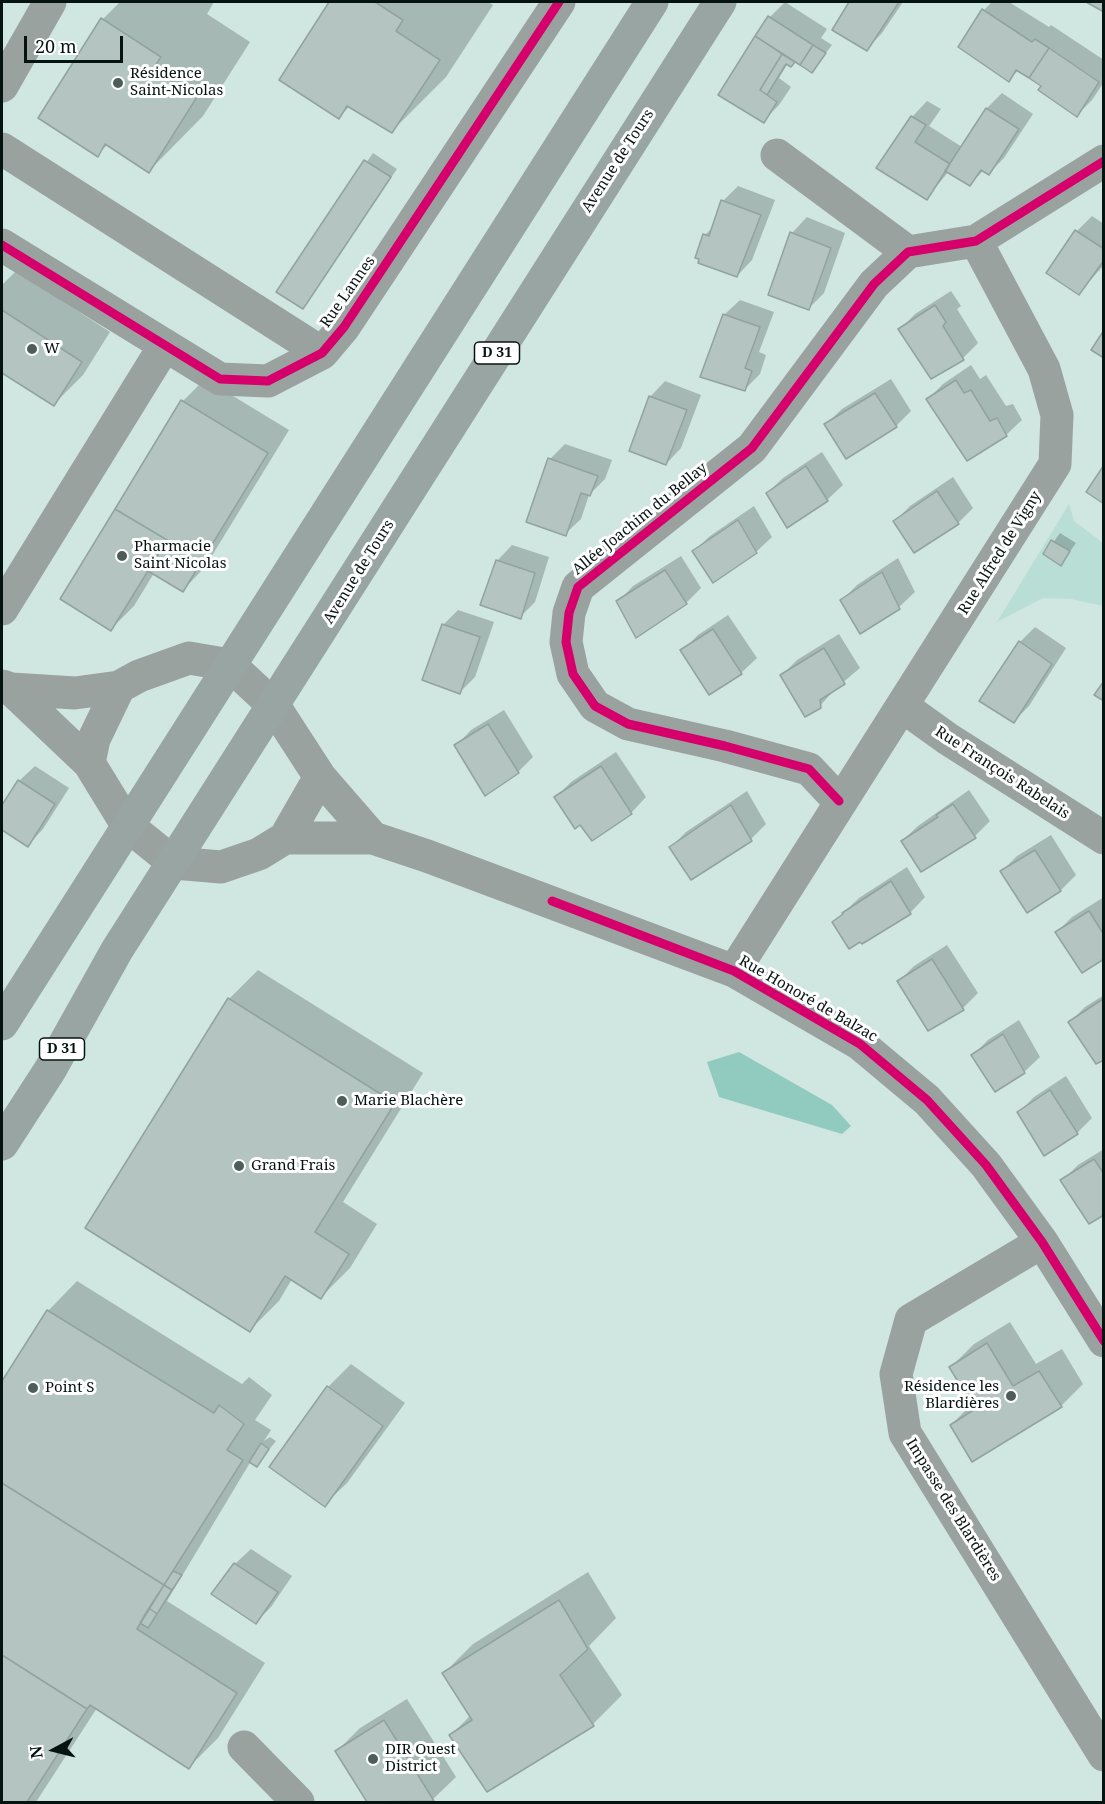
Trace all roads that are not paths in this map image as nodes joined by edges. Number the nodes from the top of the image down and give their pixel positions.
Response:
1 (50, 2) edge
2 (559, 2) edge
3 (652, 2) edge
4 (720, 2) edge
5 (2, 86) edge
6 (2, 149) edge
7 (777, 155) dead end
8 (1104, 161) edge
9 (976, 241) junction
10 (2, 245) edge
11 (908, 252) junction
12 (165, 345) junction
13 (322, 353) junction
14 (2, 609) edge
15 (230, 665) junction
16 (6, 687) edge
17 (119, 687) junction
18 (274, 706) junction
19 (902, 706) junction
20 (89, 763) junction
21 (320, 777) junction
22 (839, 801) junction
23 (128, 825) junction
24 (285, 838) junction
25 (373, 838) junction
26 (1104, 838) edge
27 (174, 863) junction
28 (734, 972) junction
29 (2, 1024) edge
30 (2, 1144) edge
31 (1042, 1242) junction
32 (1104, 1341) edge
33 (244, 1747) dead end
34 (1104, 1755) edge
35 (298, 1803) edge

1 - 5 street
2 - 13 street, Rue Lannes
3 - 15 main road
4 - 18 main road, Avenue de Tours / D 31
6 - 13 street
7 - 11 street
8 - 9 street
9 - 11 street
9 - 19 street, Rue Alfred de Vigny
10 - 12 street, Rue Lannes
11 - 22 street, Allée Joachim du Bellay
12 - 13 street, Rue Lannes
12 - 14 street
15 - 17 street
15 - 18 street
15 - 23 main road
16 - 17 street
16 - 20 street
17 - 20 street
18 - 21 street
18 - 27 main road, Avenue de Tours / D 31
19 - 22 street, Rue Alfred de Vigny
19 - 26 street, Rue François Rabelais
20 - 23 street
21 - 24 street
21 - 25 street
22 - 28 street, Rue Alfred de Vigny
23 - 27 street
23 - 29 main road
24 - 25 street
24 - 27 street
25 - 28 street, Rue Honoré de Balzac
27 - 30 main road, Avenue de Tours / D 31
28 - 31 street, Rue Honoré de Balzac
31 - 32 street, Rue Honoré de Balzac
31 - 34 street, Impasse des Blardières
33 - 35 street

